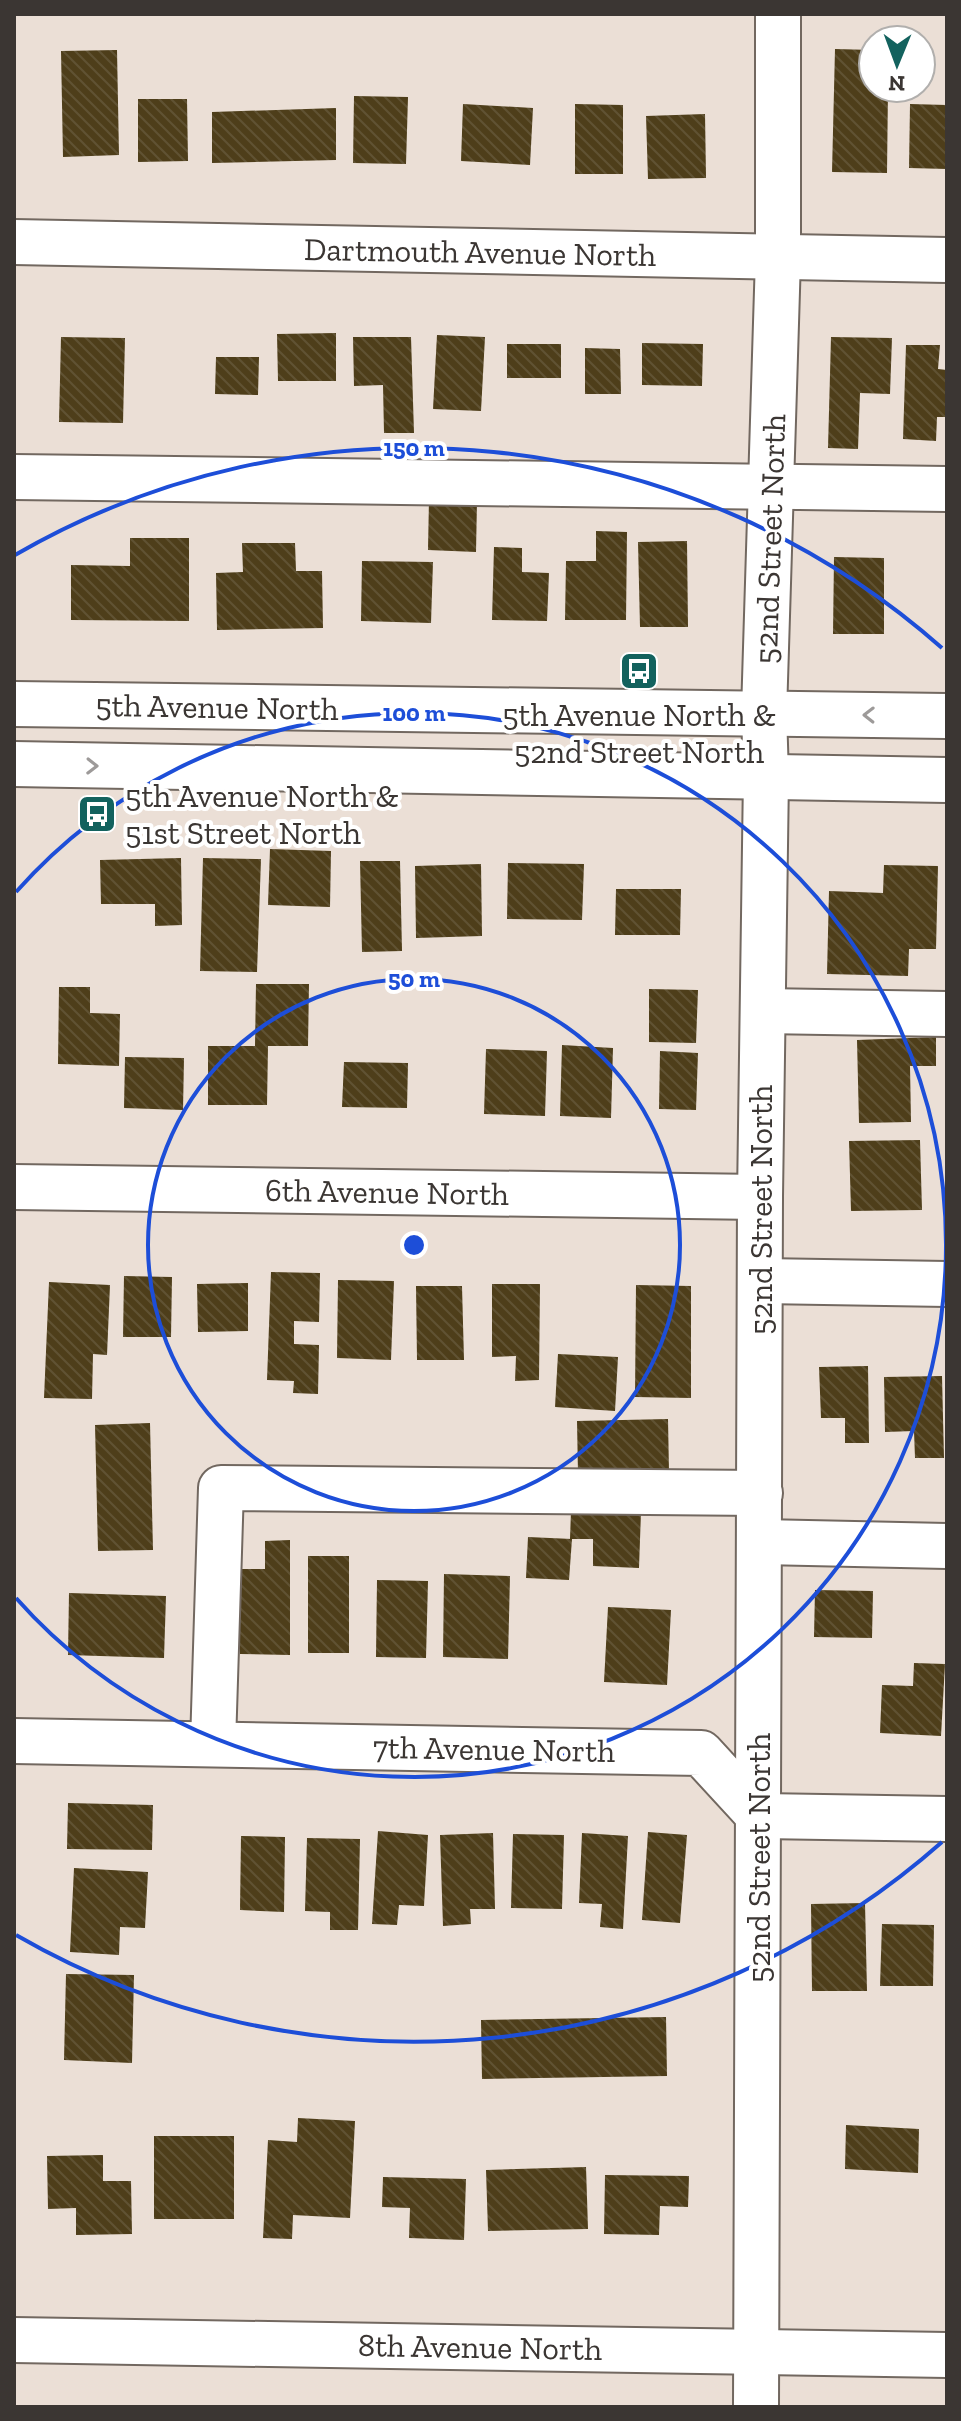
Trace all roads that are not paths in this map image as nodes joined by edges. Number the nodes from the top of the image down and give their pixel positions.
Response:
1 (778, 14) edge
2 (14, 242) edge
3 (778, 258) junction
4 (947, 260) edge
5 (14, 477) edge
6 (771, 487) junction
7 (947, 489) edge
8 (14, 704) edge
9 (764, 713) junction
10 (947, 716) edge
11 (14, 764) edge
12 (766, 776) junction
13 (947, 780) edge
14 (763, 1011) junction
15 (947, 1014) edge
16 (14, 1187) edge
17 (760, 1197) junction
18 (760, 1281) junction
19 (947, 1284) edge
20 (760, 1493) junction
21 (760, 1542) junction
22 (947, 1546) edge
23 (14, 1741) edge
24 (213, 1744) junction
25 (759, 1816) junction
26 (947, 1819) edge
27 (14, 2340) edge
28 (757, 2352) junction
29 (947, 2355) edge
30 (756, 2407) edge

1 - 3 street, 52nd Street North
2 - 3 street, Dartmouth Avenue North
3 - 4 street, Dartmouth Avenue North
3 - 6 street, 52nd Street North
5 - 6 street
6 - 7 street
6 - 9 street, 52nd Street North
8 - 9 street, 5th Avenue North
10 -> 9 street, 5th Avenue North
9 - 12 street, 52nd Street North
11 -> 12 street, 5th Avenue North
12 - 13 street, 5th Avenue North
12 - 14 street, 52nd Street North
14 - 15 street
14 - 17 street, 52nd Street North
16 - 17 street, 6th Avenue North
17 - 18 street, 52nd Street North
18 - 19 street
18 - 20 street, 52nd Street North
20 - 21 street, 52nd Street North
20 - 24 street
21 - 22 street
21 - 25 street, 52nd Street North
23 - 24 street, 7th Avenue North
24 - 25 street, 7th Avenue North
25 - 26 street
25 - 28 street, 52nd Street North
27 - 28 street, 8th Avenue North
28 - 29 street, 8th Avenue North
28 - 30 street, 52nd Street North

